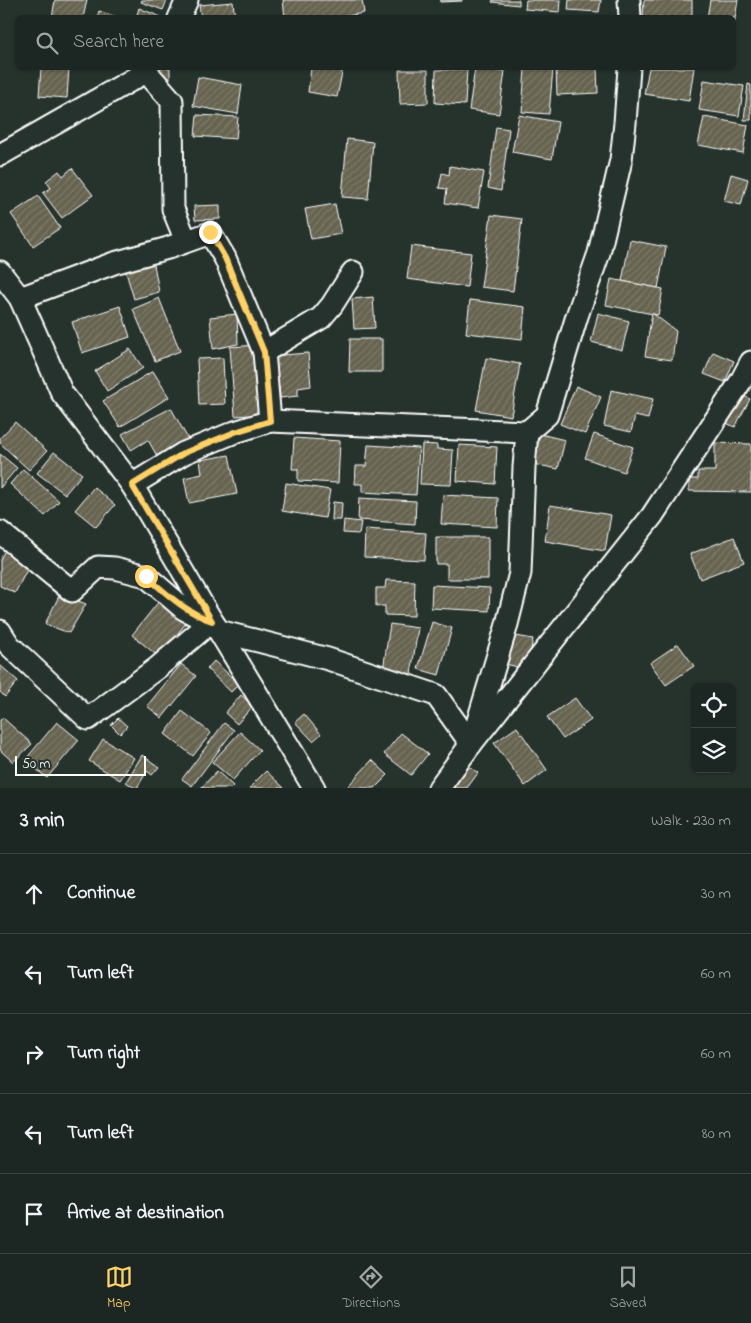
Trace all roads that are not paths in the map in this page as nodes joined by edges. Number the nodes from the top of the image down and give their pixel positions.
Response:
1 (186, 0) edge
2 (628, 0) edge
3 (180, 15) edge
4 (630, 15) edge
5 (145, 70) edge
6 (147, 70) edge
7 (629, 70) edge
8 (0, 155) edge
9 (186, 241) junction
10 (0, 272) edge
11 (353, 272) dead end
12 (20, 298) junction
13 (264, 352) junction
14 (751, 362) edge
15 (270, 421) junction
16 (527, 432) junction
17 (132, 485) junction
18 (0, 532) edge
19 (216, 626) junction
20 (0, 631) edge
21 (471, 744) junction
22 (314, 788) edge
23 (439, 788) edge

1 - 3 street
2 - 4 street
5 - 8 street
6 - 9 street
7 - 16 street
9 - 12 street
9 - 13 street
10 - 12 street
11 - 13 street
12 - 17 street
13 - 15 street
14 - 21 street
15 - 16 street
15 - 17 street
16 - 21 street
17 - 19 street
18 - 19 street
19 - 20 street
19 - 21 street
19 - 22 street
21 - 23 street

